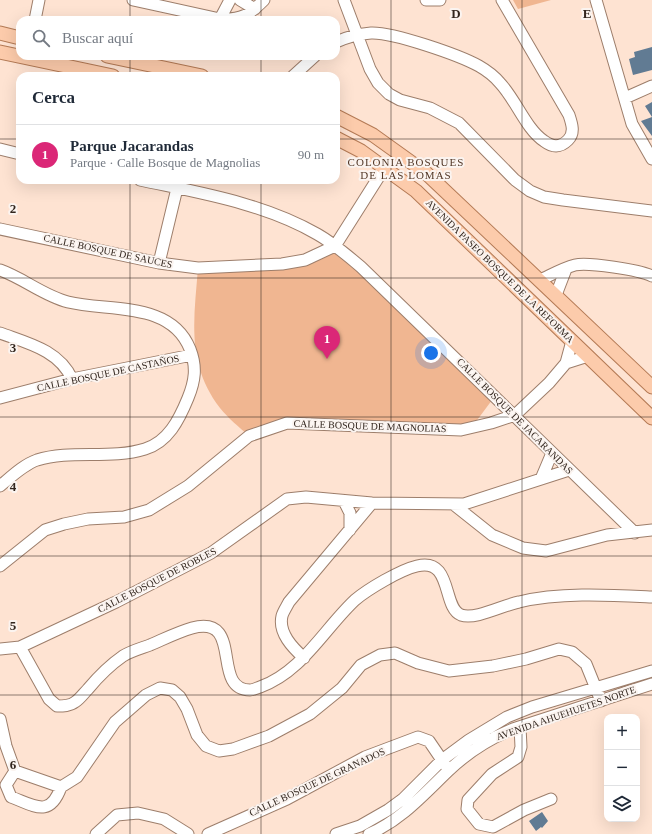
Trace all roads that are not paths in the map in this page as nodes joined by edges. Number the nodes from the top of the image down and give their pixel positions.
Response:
1 (39, 0) edge
2 (134, 0) edge
3 (230, 0) edge
4 (240, 0) edge
5 (264, 0) edge
6 (344, 0) edge
7 (426, 0) edge
8 (440, 0) edge
9 (502, 0) edge
10 (596, 0) edge
11 (255, 9) junction
12 (36, 16) edge
13 (206, 16) edge
14 (222, 16) edge
15 (246, 16) edge
16 (0, 33) edge
17 (356, 35) junction
18 (16, 37) edge
19 (340, 41) edge
20 (0, 52) edge
21 (16, 55) edge
22 (38, 60) edge
23 (126, 60) edge
24 (312, 60) edge
25 (94, 72) edge
26 (183, 72) edge
27 (301, 72) edge
28 (652, 86) edge
29 (625, 98) junction
30 (340, 118) edge
31 (340, 140) edge
32 (0, 149) edge
33 (16, 153) edge
34 (652, 159) edge
35 (385, 167) junction
36 (178, 184) edge
37 (454, 197) junction
38 (439, 211) junction
39 (652, 211) edge
40 (470, 214) junction
41 (0, 229) edge
42 (456, 229) junction
43 (335, 246) junction
44 (159, 263) junction
45 (566, 269) junction
46 (0, 270) edge
47 (652, 276) edge
48 (540, 280) junction
49 (556, 295) junction
50 (0, 332) edge
51 (572, 341) junction
52 (192, 355) junction
53 (588, 356) junction
54 (566, 363) junction
55 (72, 379) junction
56 (652, 387) edge
57 (0, 398) edge
58 (515, 416) junction
59 (652, 418) edge
60 (552, 453) junction
61 (569, 470) junction
62 (541, 479) junction
63 (0, 486) edge
64 (344, 500) junction
65 (475, 501) junction
66 (372, 503) junction
67 (453, 504) junction
68 (618, 517) junction
69 (473, 520) junction
70 (350, 530) junction
71 (652, 530) edge
72 (635, 533) junction
73 (607, 535) junction
74 (0, 566) edge
75 (652, 597) edge
76 (20, 647) junction
77 (0, 649) edge
78 (304, 658) junction
79 (652, 671) edge
80 (652, 684) edge
81 (597, 689) junction
82 (601, 701) junction
83 (0, 719) edge
84 (520, 727) junction
85 (442, 760) junction
86 (449, 770) junction
87 (16, 771) junction
88 (61, 787) junction
89 (552, 799) dead end
90 (96, 834) edge
91 (188, 834) edge
92 (208, 834) edge
93 (336, 834) edge
94 (368, 834) edge

1 - 12 street
2 - 13 street
3 - 14 street
4 - 11 street
5 - 11 street
6 - 17 street
7 - 8 street
9 - 17 street
10 - 29 street
11 - 15 street
16 - 18 main road
17 - 19 street
17 - 39 street
20 - 21 main road
22 - 25 main road
23 - 26 main road
24 - 27 street
28 - 29 street
29 - 34 street
30 - 37 main road, AVENIDA PASEO BOSQUE DE LA REFORMA
31 - 35 main road, AVENIDA PASEO BOSQUE DE LA REFORMA
32 - 33 street
35 - 38 main road, AVENIDA PASEO BOSQUE DE LA REFORMA
35 - 43 street
36 - 43 street, CALLE BOSQUE DE JACARANDAS
36 - 44 street
37 - 38 main road
37 - 40 main road, AVENIDA PASEO BOSQUE DE LA REFORMA
38 - 42 main road, AVENIDA PASEO BOSQUE DE LA REFORMA
40 - 42 main road
40 - 48 main road, AVENIDA PASEO BOSQUE DE LA REFORMA
41 - 44 street, CALLE BOSQUE DE SAUCES
42 - 51 main road, AVENIDA PASEO BOSQUE DE LA REFORMA
43 - 44 street, CALLE BOSQUE DE SAUCES
43 - 58 street, CALLE BOSQUE DE JACARANDAS
45 - 47 street
45 - 48 street
45 - 49 street
46 - 52 street
48 - 49 main road, AVENIDA PASEO BOSQUE DE LA REFORMA
49 - 56 main road, AVENIDA PASEO BOSQUE DE LA REFORMA
50 - 55 street
51 - 53 main road, AVENIDA PASEO BOSQUE DE LA REFORMA
51 - 54 street, CALLE BOSQUE DE MAGNOLIAS
52 - 55 street, CALLE BOSQUE DE CASTAÑOS
52 - 63 street
53 - 54 street
53 - 59 main road, AVENIDA PASEO BOSQUE DE LA REFORMA
54 - 58 street, CALLE BOSQUE DE MAGNOLIAS
55 - 57 street, CALLE BOSQUE DE CASTAÑOS
58 - 60 street, CALLE BOSQUE DE JACARANDAS
58 - 74 street, CALLE BOSQUE DE MAGNOLIAS
60 - 61 street, CALLE BOSQUE DE JACARANDAS
60 - 62 street
61 - 62 street, CALLE BOSQUE DE ROBLES
61 - 68 street, CALLE BOSQUE DE JACARANDAS
62 - 65 street, CALLE BOSQUE DE ROBLES
64 - 66 street, CALLE BOSQUE DE ROBLES
64 - 70 street
64 - 76 street, CALLE BOSQUE DE ROBLES
65 - 67 street, CALLE BOSQUE DE ROBLES
65 - 69 street
66 - 67 street, CALLE BOSQUE DE ROBLES
66 - 70 street
67 - 69 street
68 - 72 street, CALLE BOSQUE DE JACARANDAS
68 - 73 street
69 - 73 street
70 - 78 street
71 - 72 street
72 - 73 street
75 - 78 street
76 - 77 street, CALLE BOSQUE DE ROBLES
76 - 78 street
79 - 81 street, AVENIDA AHUEHUETES NORTE
80 - 82 street, AVENIDA AHUEHUETES NORTE
81 - 82 street
81 - 85 street, AVENIDA AHUEHUETES NORTE
81 - 88 street
82 - 84 street, AVENIDA AHUEHUETES NORTE
83 - 87 street
84 - 86 street, AVENIDA AHUEHUETES NORTE
84 - 89 street
85 - 86 street, CALLE BOSQUE DE GRANADOS
85 - 92 street, CALLE BOSQUE DE GRANADOS
85 - 93 street, AVENIDA AHUEHUETES NORTE
86 - 94 street, AVENIDA AHUEHUETES NORTE
87 - 88 street
87 - 88 street
90 - 91 street

